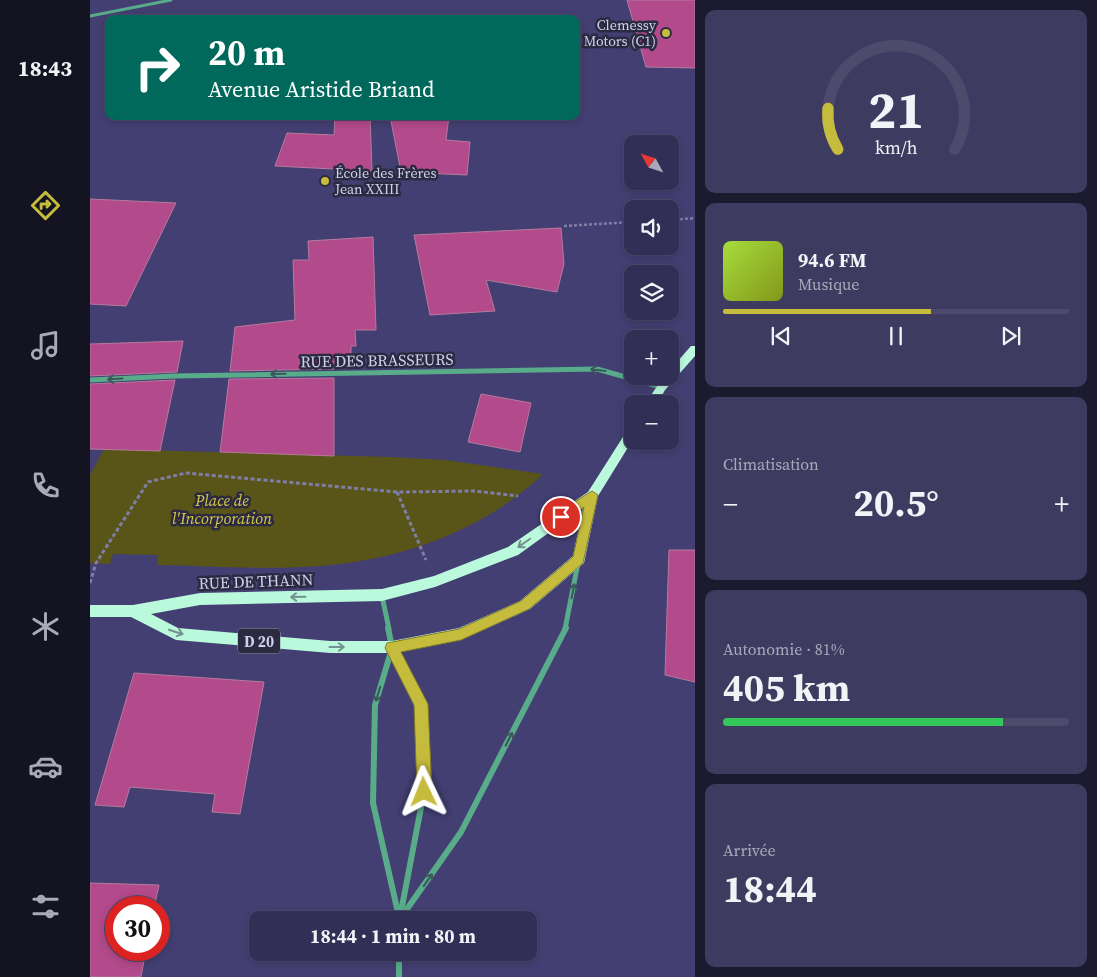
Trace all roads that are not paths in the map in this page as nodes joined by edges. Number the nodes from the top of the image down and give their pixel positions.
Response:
1 (171, 0) edge
2 (90, 16) edge
3 (694, 348) edge
4 (90, 380) edge
5 (662, 387) junction
6 (657, 395) edge
7 (624, 445) edge
8 (592, 495) junction
9 (579, 559) junction
10 (382, 595) junction
11 (90, 611) edge
12 (133, 611) junction
13 (392, 648) junction
14 (398, 911) edge
15 (402, 911) edge
16 (406, 911) edge
17 (399, 961) edge
18 (399, 977) edge

1 - 2 street
3 - 5 main road
5 -> 4 street, RUE DES BRASSEURS
5 - 6 main road
7 - 8 main road
8 - 9 main road
8 -> 10 main road, RUE DE THANN
9 - 13 main road, RUE DE THANN
16 -> 9 street
10 -> 12 main road, RUE DE THANN / D 20
10 - 13 street
11 - 12 main road, RUE DE THANN / D 20
12 -> 13 main road, RUE DE THANN / D 20
13 -> 14 street
13 - 15 street
17 - 18 street

